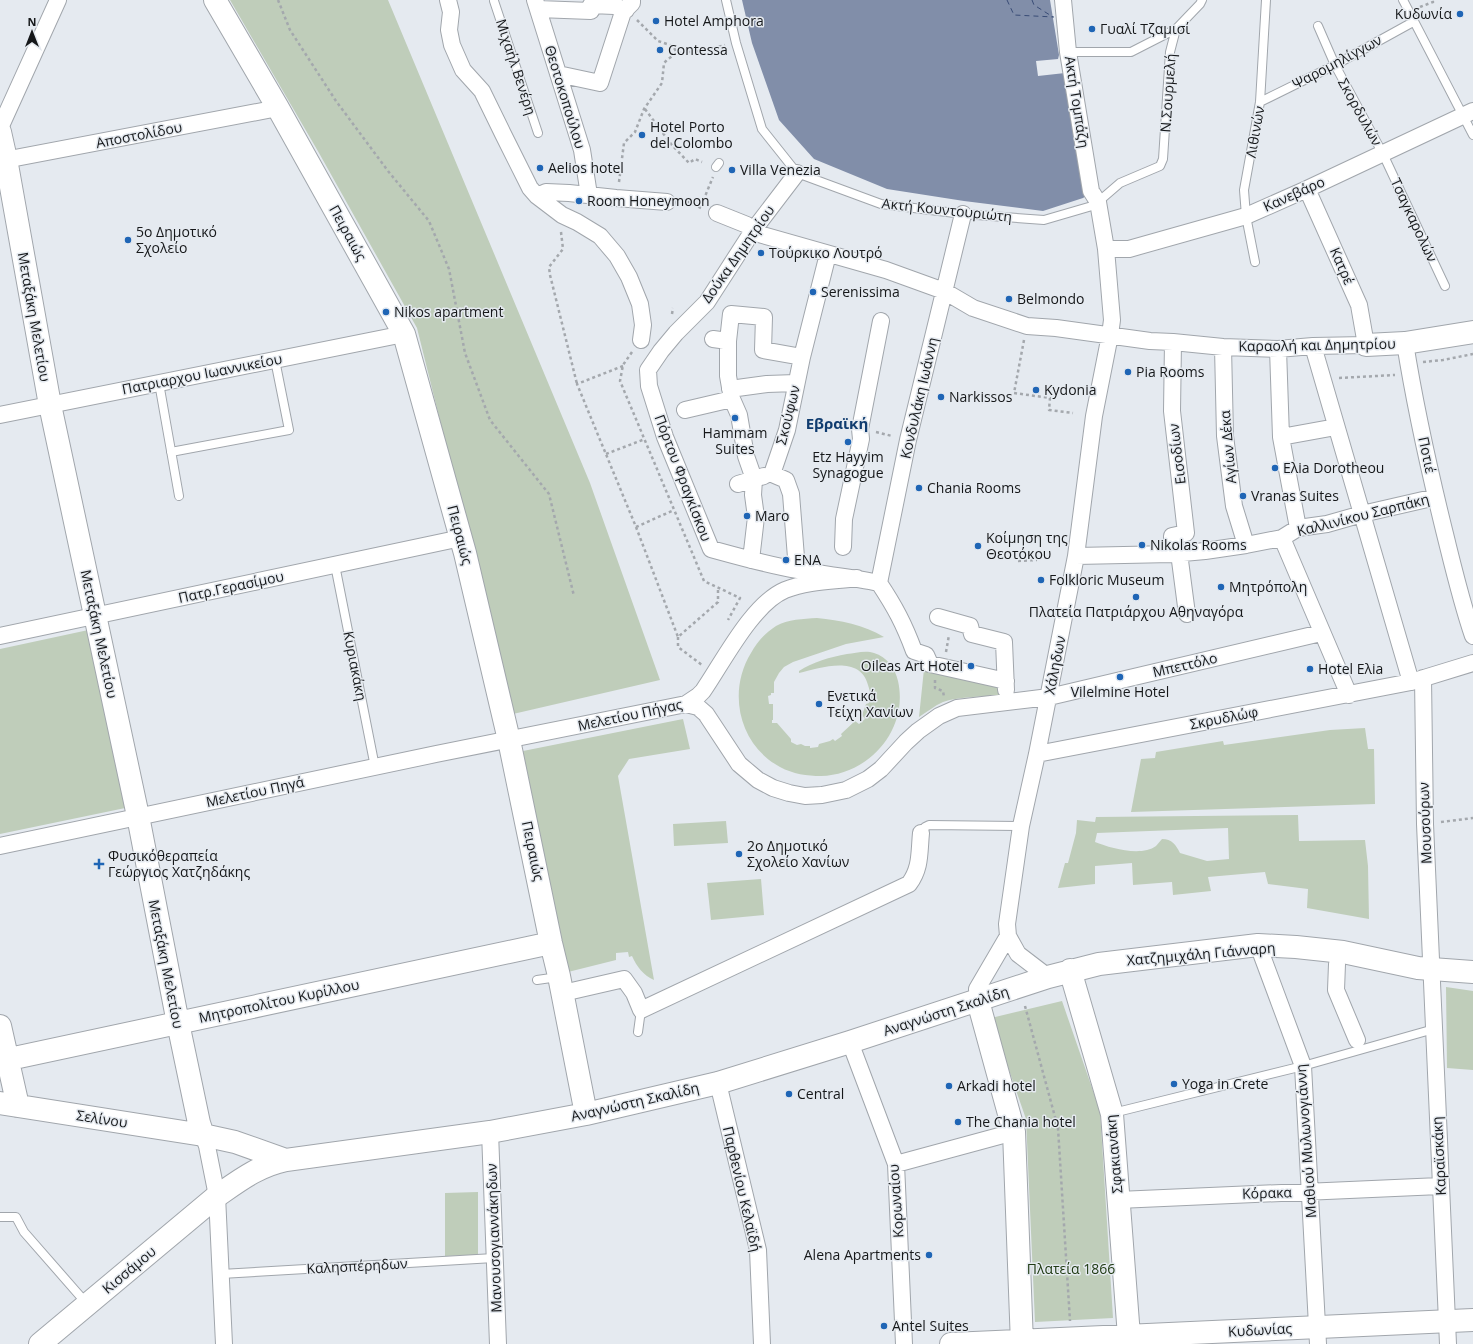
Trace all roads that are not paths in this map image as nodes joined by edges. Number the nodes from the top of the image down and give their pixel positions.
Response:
1 (58, 0) edge
2 (215, 0) edge
3 (448, 0) edge
4 (726, 0) edge
5 (1062, 0) edge
6 (1202, 0) edge
7 (1266, 0) edge
8 (1403, 0) edge
9 (494, 1) dead end
10 (591, 2) edge
11 (536, 5) edge
12 (629, 5) edge
13 (1413, 22) junction
14 (1318, 26) dead end
15 (1176, 29) junction
16 (1068, 52) junction
17 (1334, 65) junction
18 (558, 74) junction
19 (1260, 102) junction
20 (278, 108) junction
21 (1468, 113) edge
22 (0, 128) edge
23 (0, 132) edge
24 (538, 133) dead end
25 (1473, 135) edge
26 (1383, 154) junction
27 (3, 160) edge
28 (1155, 168) joint
29 (797, 173) junction
30 (1308, 189) junction
31 (589, 195) junction
32 (537, 196) junction
33 (668, 202) road end
34 (1098, 202) junction
35 (716, 213) road end
36 (963, 214) junction
37 (1246, 216) junction
38 (752, 232) junction
39 (1106, 249) junction
40 (828, 254) junction
41 (1255, 262) dead end
42 (1445, 286) dead end
43 (944, 291) junction
44 (881, 321) dead end
45 (1473, 332) edge
46 (404, 334) junction
47 (1110, 335) junction
48 (712, 339) dead end
49 (641, 340) dead end
50 (728, 341) junction
51 (1173, 342) junction
52 (1366, 345) junction
53 (1313, 346) junction
54 (1224, 347) junction
55 (1278, 349) junction
56 (661, 352) joint
57 (802, 357) junction
58 (275, 360) junction
59 (1408, 360) junction
60 (158, 383) junction
61 (796, 383) junction
62 (731, 394) junction
63 (50, 405) junction
64 (685, 410) dead end
65 (0, 415) edge
66 (1336, 427) junction
67 (1281, 437) junction
68 (171, 452) junction
69 (772, 474) junction
70 (754, 479) junction
71 (738, 484) dead end
72 (179, 496) dead end
73 (1436, 498) junction
74 (1362, 514) junction
75 (1298, 528) junction
76 (461, 538) junction
77 (1282, 538) junction
78 (1246, 545) junction
79 (843, 547) dead end
80 (1176, 553) junction
81 (1076, 556) junction
82 (752, 560) junction
83 (335, 565) junction
84 (797, 570) junction
85 (857, 578) junction
86 (879, 583) junction
87 (1469, 611) edge
88 (1187, 614) dead end
89 (95, 616) junction
90 (938, 617) dead end
91 (1321, 633) junction
92 (0, 636) edge
93 (1473, 636) edge
94 (1473, 663) edge
95 (1417, 680) junction
96 (1006, 681) junction
97 (1349, 695) junction
98 (1049, 697) junction
99 (1006, 701) junction
100 (686, 704) junction
101 (509, 740) junction
102 (1037, 754) junction
103 (375, 767) junction
104 (138, 816) junction
105 (1021, 826) junction
106 (921, 833) joint
107 (0, 846) edge
108 (1008, 936) junction
109 (551, 943) junction
110 (1258, 946) junction
111 (1337, 964) dead end
112 (1430, 968) junction
113 (1070, 970) junction
114 (1473, 972) edge
115 (1048, 977) junction
116 (537, 980) dead end
117 (561, 985) junction
118 (978, 1001) junction
119 (641, 1010) junction
120 (178, 1024) junction
121 (0, 1026) edge
122 (1434, 1029) junction
123 (638, 1032) dead end
124 (1356, 1040) dead end
125 (850, 1042) junction
126 (4, 1060) edge
127 (1303, 1066) junction
128 (718, 1083) junction
129 (9, 1104) edge
130 (586, 1114) junction
131 (1112, 1114) junction
132 (490, 1132) junction
133 (1014, 1132) junction
134 (203, 1135) junction
135 (286, 1160) junction
136 (896, 1164) junction
137 (1440, 1186) junction
138 (1311, 1192) junction
139 (217, 1196) junction
140 (1118, 1200) junction
141 (0, 1217) edge
142 (494, 1258) junction
143 (220, 1274) junction
144 (87, 1305) junction
145 (1473, 1320) edge
146 (1447, 1321) junction
147 (1318, 1336) edge
148 (1129, 1340) edge
149 (1022, 1342) edge
150 (40, 1344) edge
151 (224, 1344) edge
152 (498, 1344) edge
153 (762, 1344) edge
154 (904, 1344) edge
155 (951, 1344) edge
156 (1448, 1344) edge

1 - 22 street
2 - 20 street, Πειραιώς
3 - 32 street
4 - 29 lane
5 - 16 street, Ακτή Τομπάζη
6 - 15 lane, Ν.Σουρμελή
7 - 19 lane, Λιθινών
8 - 13 lane
9 - 24 lane, Μιχαήλ Βενέρη
10 - 11 street
10 - 12 street
11 - 18 street, Θεοτοκοπούλου
12 - 18 street
13 - 17 lane, Ψαρομηλίγγων
13 - 21 lane
14 - 17 lane, Σκορδυλών
15 - 16 lane
15 - 28 lane, Ν.Σουρμελή
16 - 34 street, Ακτή Τομπάζη
17 - 19 lane, Ψαρομηλίγγων
17 - 26 lane, Σκορδυλών
18 - 31 street, Θεοτοκοπούλου
19 - 37 lane, Λιθινών
20 - 27 street, Αποστολίδου
20 - 46 street, Πειραιώς
21 - 25 lane
21 - 26 street, Κανεβάρο
23 - 27 street, Μεταξάκη Μελετίου
26 - 30 street, Κανεβάρο
26 - 42 lane, Τσαγκαρολών
27 - 63 street, Μεταξάκη Μελετίου
28 - 34 lane, Ακτή Κουντουριώτη
29 - 36 lane, Ακτή Κουντουριώτη
29 - 38 street, Δούκα Δημητρίου
30 - 37 street, Κανεβάρο
30 - 52 street, Κατρέ
31 - 32 street
31 - 33 street
32 - 49 street
34 - 36 lane, Ακτή Κουντουριώτη
34 - 39 street, Ακτή Τομπάζη
35 - 38 street, Καραολή και Δημητρίου
36 - 43 street, Κονδυλάκη Ιωάννη
37 - 39 street, Κανεβάρο
37 - 41 lane, Λιθινών
38 - 40 street, Καραολή και Δημητρίου
38 - 56 street, Δούκα Δημητρίου
39 - 47 street, Χάληδων
40 - 43 street, Καραολή και Δημητρίου
40 - 57 street, Σκούφων
43 - 47 street, Καραολή και Δημητρίου
43 - 86 street, Κονδυλάκη Ιωάννη
44 - 79 street
45 - 59 street, Καραολή και Δημητρίου
46 - 58 street, Πατριαρχου Ιωαννικείου
46 - 76 street, Πειραιώς
47 - 51 street, Καραολή και Δημητρίου
47 - 81 street, Χάληδων
48 - 50 street
50 - 57 street
50 - 62 street
51 - 54 street, Καραολή και Δημητρίου
51 - 80 street, Εισοδίων
52 - 53 street, Καραολή και Δημητρίου
52 - 59 street, Καραολή και Δημητρίου
53 - 55 street, Καραολή και Δημητρίου
53 - 66 street, Μουσούρων
54 - 55 street, Καραολή και Δημητρίου
54 - 78 street, Αγίων Δέκα
55 - 67 street
56 - 82 street, Πόρτου Φραγκίσκου
57 - 61 street, Σκούφων
58 - 60 street, Πατριαρχου Ιωαννικείου
58 - 68 lane
59 - 73 street, Ποτιέ
60 - 63 street, Πατριαρχου Ιωαννικείου
60 - 68 lane
61 - 62 street
61 - 69 street, Σκούφων
62 - 64 street
62 - 70 street
63 - 65 street, Πατριαρχου Ιωαννικείου
63 - 89 street, Μεταξάκη Μελετίου
66 - 67 street
66 - 74 street, Μουσούρων
67 - 75 street
68 - 72 lane
69 - 70 street
69 - 84 street
70 - 71 street
70 - 82 street
73 - 74 street, Καλλινίκου Σαρπάκη
73 - 87 street, Ποτιέ
74 - 75 street, Καλλινίκου Σαρπάκη
74 - 95 street, Μουσούρων
75 - 77 street, Καλλινίκου Σαρπάκη
76 - 83 street, Πατρ.Γερασίμου
76 - 101 street, Πειραιώς
77 - 78 street, Καλλινίκου Σαρπάκη
77 - 91 street
78 - 80 street, Καλλινίκου Σαρπάκη
80 - 81 street, Καλλινίκου Σαρπάκη
80 - 88 street
81 - 98 street, Χάληδων
82 - 84 street, Πόρτου Φραγκίσκου
83 - 89 street, Πατρ.Γερασίμου
83 - 103 lane, Κυριακάκη
84 - 85 street, Πόρτου Φραγκίσκου
85 - 86 street, Πόρτου Φραγκίσκου
85 - 100 street, Μελετίου Πήγας
86 - 96 street
87 - 93 street, Ποτιέ
89 - 92 street, Πατρ.Γερασίμου
89 - 104 street, Μεταξάκη Μελετίου
90 - 96 street
91 - 97 street
91 - 98 street, Μπεττόλο
94 - 95 street, Σκρυδλώφ
95 - 97 street, Σκρυδλώφ
95 - 112 street, Μουσούρων
96 - 99 street
97 - 102 street, Σκρυδλώφ
98 - 99 street, Μπεττόλο
98 - 102 street, Χάληδων
99 - 100 street, Μπεττόλο
100 - 101 street, Μελετίου Πήγας
101 - 103 street, Μελετίου Πηγά
101 - 109 street, Πειραιώς
102 - 105 street, Χάληδων
103 - 104 street, Μελετίου Πηγά
104 - 107 street, Μελετίου Πηγά
104 - 120 street, Μεταξάκη Μελετίου
105 - 106 lane
105 - 108 street, Χάληδων
106 - 119 street
108 - 115 street, Χάληδων
108 - 118 street
109 - 117 street, Πειραιώς
109 - 120 street, Μητροπολίτου Κυρίλλου
110 - 112 street, Χατζημιχάλη Γιάνναρη
110 - 113 street, Χατζημιχάλη Γιάνναρη
110 - 127 street, Μαθιού Μυλωνογιάννη
111 - 124 street
112 - 114 street, Χατζημιχάλη Γιάνναρη
112 - 122 street, Καραϊσκάκη
113 - 115 street, Χατζημιχάλη Γιάνναρη
113 - 131 street, Σφακιανάκη
115 - 118 street, Αναγνώστη Σκαλίδη
116 - 117 lane
117 - 119 street
117 - 130 street, Πειραιώς
118 - 125 street, Αναγνώστη Σκαλίδη
118 - 133 street
119 - 123 lane
120 - 126 street, Μητροπολίτου Κυρίλλου
120 - 134 street, Μεταξάκη Μελετίου
121 - 126 street
122 - 127 lane
122 - 137 street, Καραϊσκάκη
125 - 128 street, Αναγνώστη Σκαλίδη
125 - 136 street, Κορωναίου
126 - 129 street
127 - 131 lane
127 - 138 street, Μαθιού Μυλωνογιάννη
128 - 130 street, Αναγνώστη Σκαλίδη
128 - 153 street, Παρθενίου Κελαϊδή
129 - 134 street, Σελίνου
130 - 132 street, Αναγνώστη Σκαλίδη
131 - 140 street, Σφακιανάκη
132 - 135 street, Αναγνώστη Σκαλίδη
132 - 142 street, Μανουσογιαννάκηδων
133 - 136 street
133 - 149 street
134 - 135 street, Σελίνου
134 - 139 street
135 - 139 street, Αναγνώστη Σκαλίδη
136 - 154 street, Κορωναίου
137 - 138 street, Κόρακα
137 - 146 street, Καραϊσκάκη
138 - 140 street, Κόρακα
138 - 147 street, Μαθιού Μυλωνογιάννη
139 - 143 street
139 - 144 street, Κισσάμου
140 - 148 street, Σφακιανάκη
141 - 144 lane
142 - 143 lane, Καλησπέρηδων
142 - 152 street, Μανουσογιαννάκηδων
143 - 151 street
144 - 150 street, Κισσάμου
145 - 146 street, Κυδωνίας
146 - 147 street, Κυδωνίας
146 - 156 street, Καραϊσκάκη
147 - 148 street, Κυδωνίας
148 - 149 street, Κυδωνίας
149 - 155 street, Κυδωνίας

